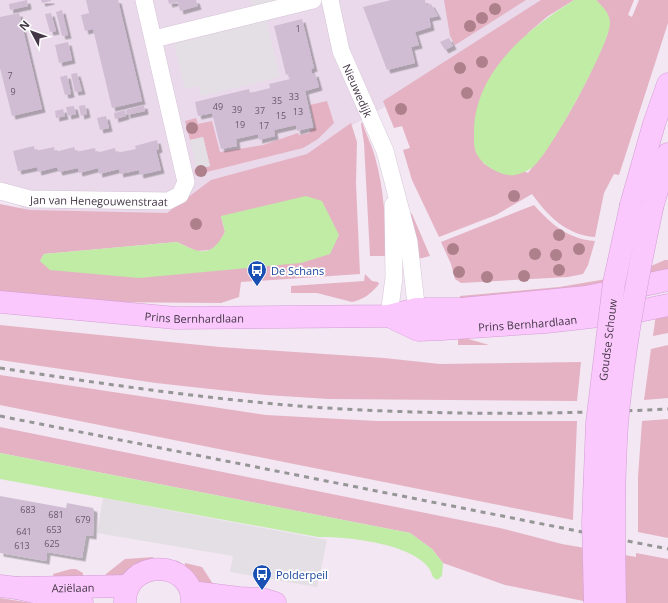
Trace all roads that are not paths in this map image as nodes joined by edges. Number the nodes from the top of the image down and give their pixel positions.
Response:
1 (144, 0) edge
2 (314, 0) edge
3 (330, 0) edge
4 (154, 39) junction
5 (668, 84) edge
6 (668, 154) edge
7 (392, 179) junction
8 (0, 191) edge
9 (668, 280) edge
10 (0, 302) edge
11 (668, 305) edge
12 (388, 316) junction
13 (418, 319) junction
14 (8, 587) edge
15 (127, 594) edge
16 (191, 597) edge
17 (82, 603) edge
18 (275, 603) edge
19 (595, 603) edge
20 (615, 603) edge

1 - 4 street, Jan van Henegouwenstraat
2 - 4 street
3 - 7 street, Nieuwedijk
4 - 8 street, Jan van Henegouwenstraat
5 - 19 main road, Goudse Schouw, bridge
6 - 20 main road, Goudse Schouw, bridge
7 - 12 street, Nieuwedijk
7 - 13 street, Nieuwedijk
9 - 13 main road, Prins Bernhardlaan
10 - 12 main road, Prins Bernhardlaan
11 - 13 main road, Prins Bernhardlaan
12 - 13 main road, Prins Bernhardlaan
14 - 15 main road, Aziëlaan
14 - 17 main road, Aziëlaan
15 - 16 main road
16 - 18 main road

